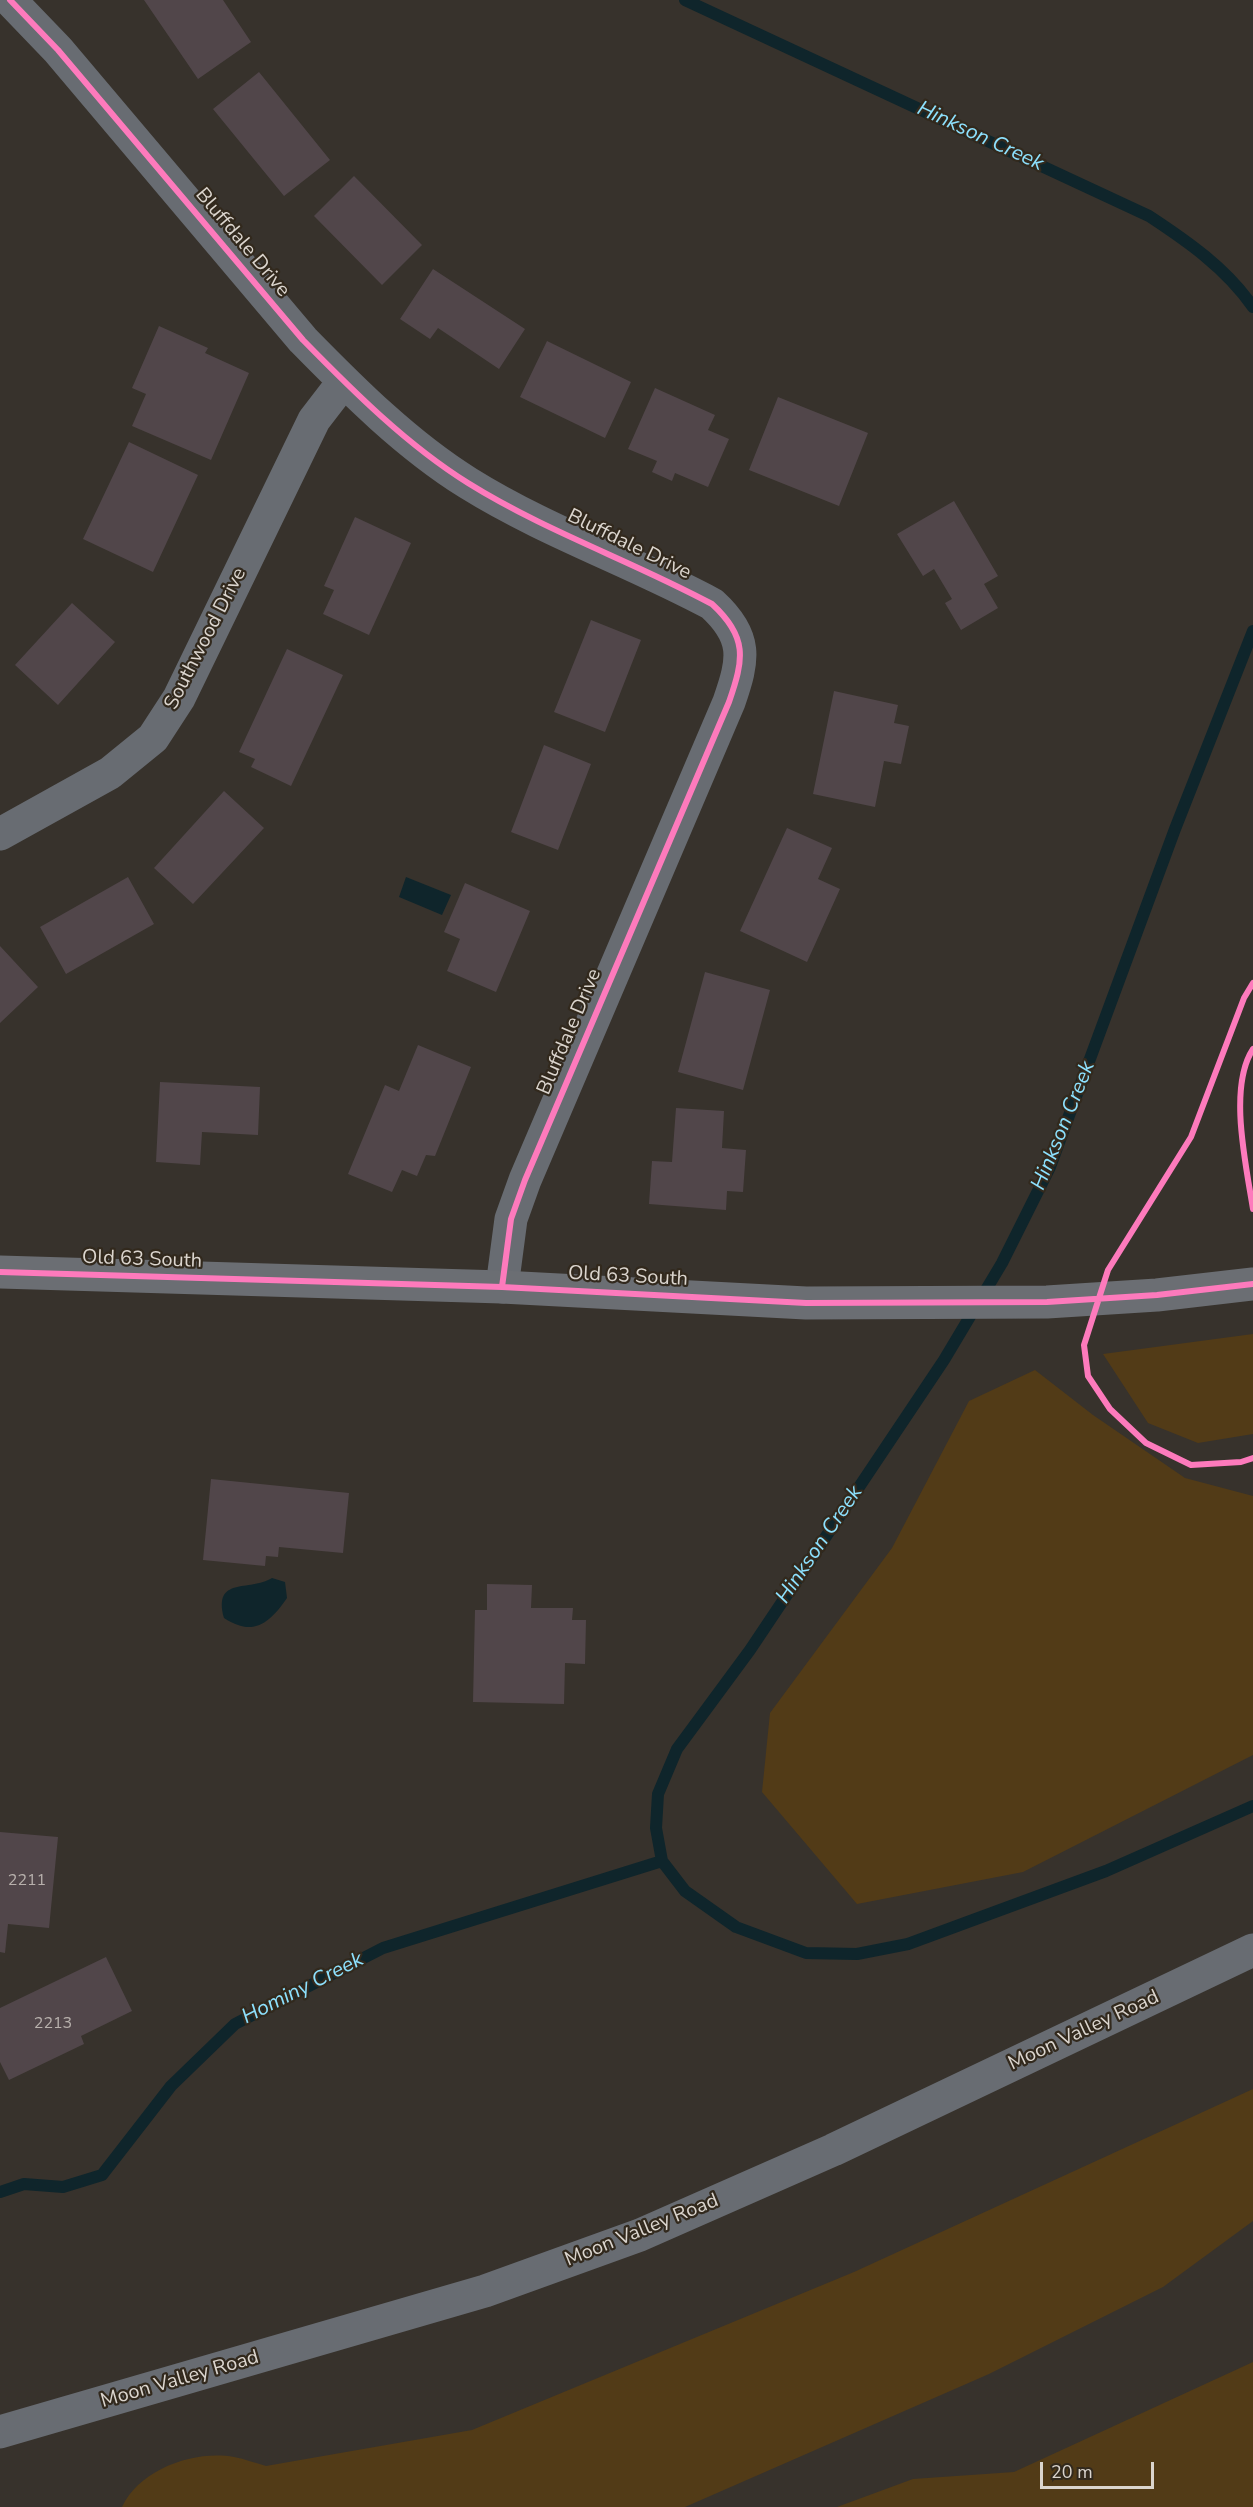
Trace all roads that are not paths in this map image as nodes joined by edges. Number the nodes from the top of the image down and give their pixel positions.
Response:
1 (10, 0) edge
2 (344, 381) junction
3 (0, 834) edge
4 (0, 1272) edge
5 (1253, 1284) edge
6 (502, 1287) junction
7 (1253, 1950) edge
8 (0, 2433) edge

1 - 2 street, Bluffdale Drive
2 - 3 street, Southwood Drive
2 - 6 street, Bluffdale Drive
4 - 6 main road, Old 63 South
5 - 6 main road, Old 63 South
7 - 8 street, Moon Valley Road

